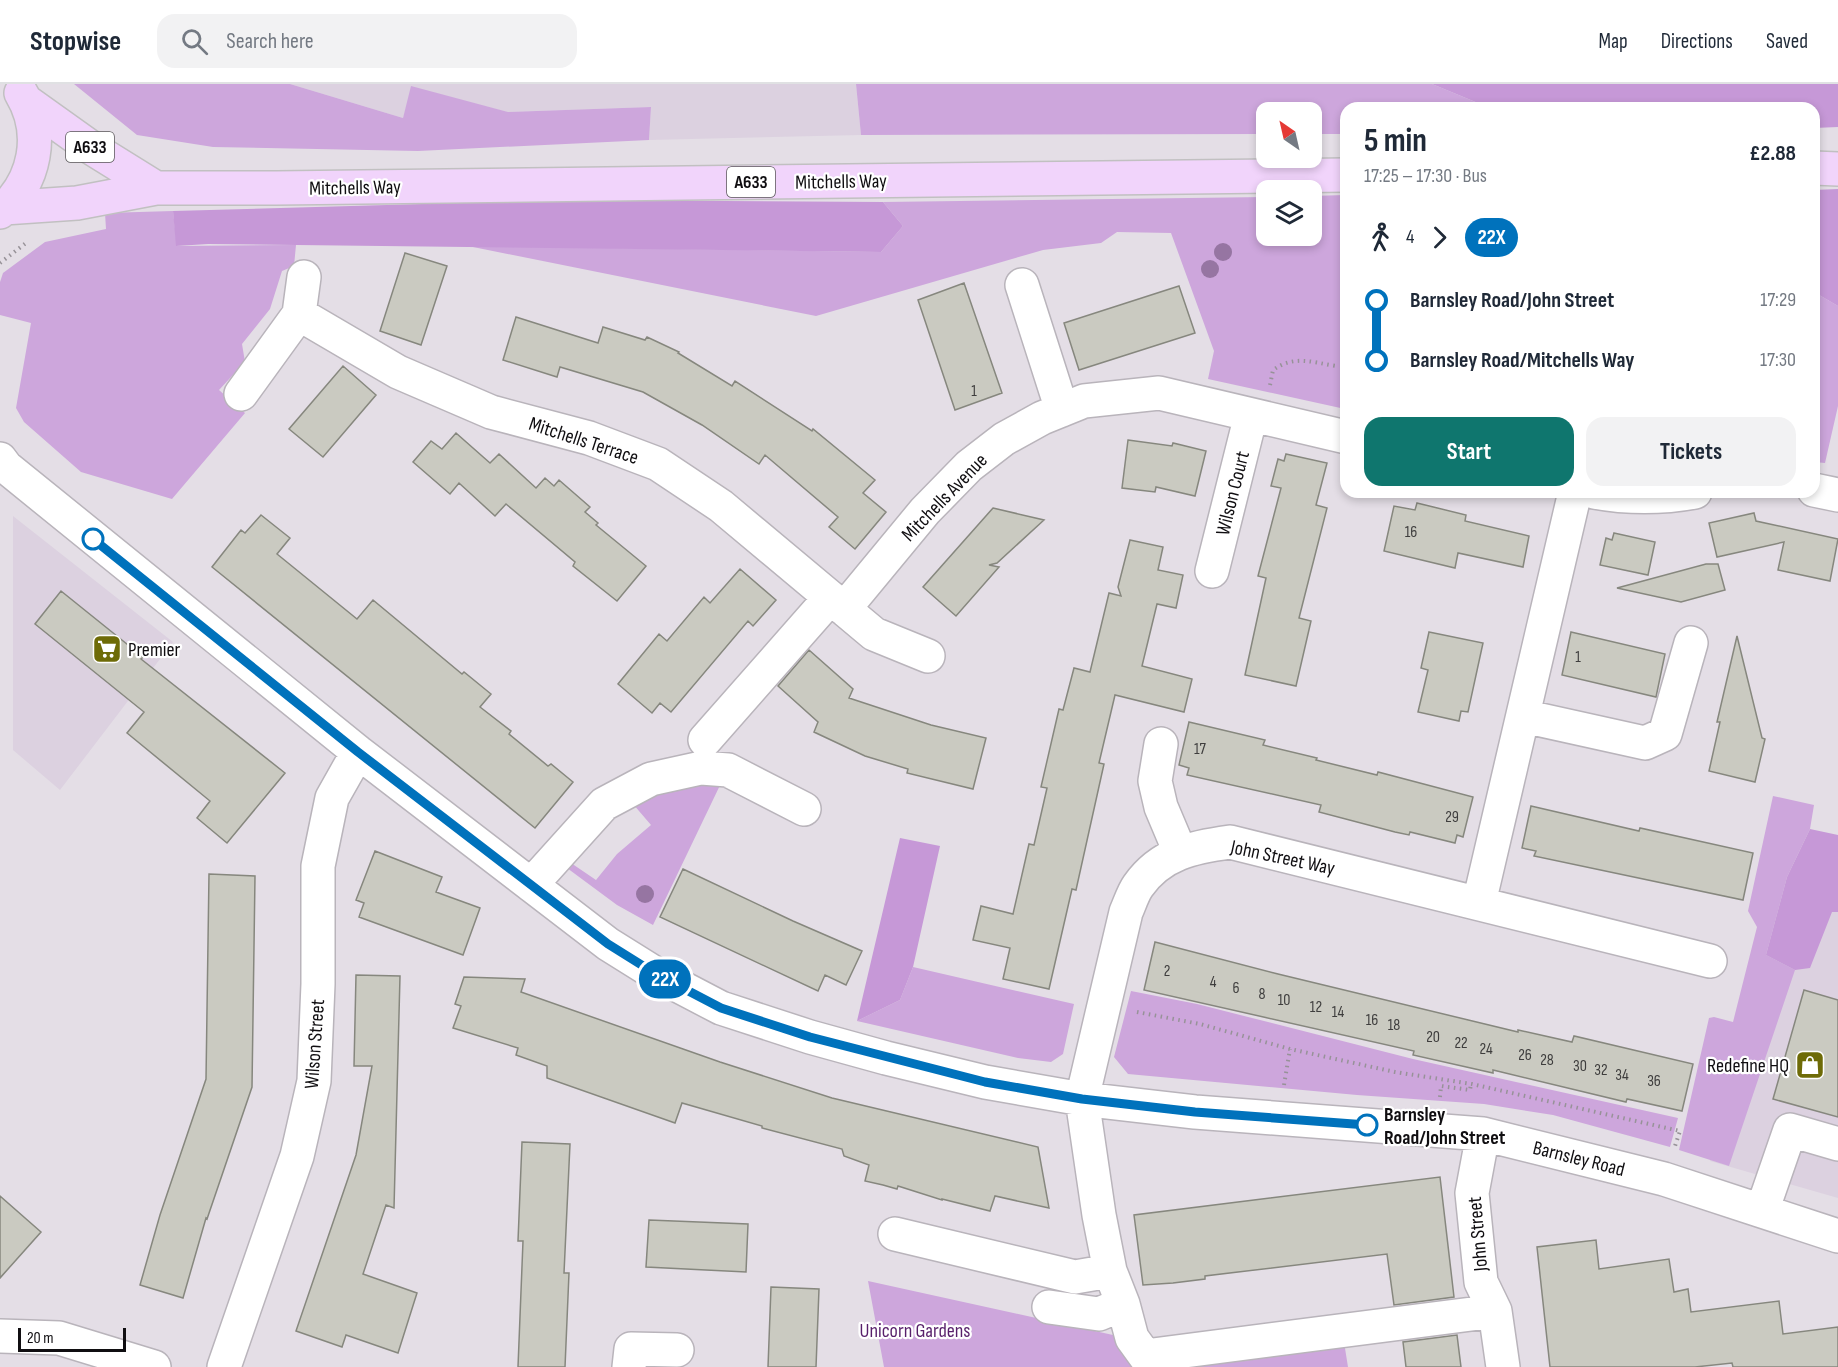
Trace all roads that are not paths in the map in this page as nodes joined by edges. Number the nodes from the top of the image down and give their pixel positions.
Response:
1 (20, 90) edge
2 (1820, 168) edge
3 (1838, 169) edge
4 (1340, 175) edge
5 (156, 188) junction
6 (2, 210) edge
7 (304, 277) dead end
8 (1022, 285) dead end
9 (299, 314) junction
10 (241, 394) dead end
11 (1062, 410) junction
12 (1251, 416) junction
13 (1340, 435) edge
14 (0, 459) edge
15 (1820, 491) edge
16 (1838, 494) edge
17 (1574, 498) edge
18 (1212, 571) dead end
19 (837, 603) junction
20 (1691, 643) dead end
21 (928, 656) dead end
22 (1523, 716) junction
23 (705, 740) dead end
24 (1161, 744) dead end
25 (358, 752) junction
26 (804, 809) dead end
27 (1180, 852) junction
28 (531, 885) junction
29 (1479, 903) junction
30 (1710, 962) dead end
31 (1082, 1099) junction
32 (1483, 1134) junction
33 (1838, 1144) edge
34 (1762, 1211) junction
35 (895, 1233) dead end
36 (1838, 1236) edge
37 (1110, 1271) junction
38 (1123, 1304) junction
39 (1049, 1307) dead end
40 (1495, 1311) junction
41 (0, 1336) edge
42 (677, 1350) dead end
43 (154, 1367) edge
44 (224, 1367) edge
45 (629, 1367) edge
46 (1503, 1367) edge

1 - 5 main road, A633
1 - 6 main road
2 - 3 main road
4 - 5 main road, Mitchells Way / A633
5 - 6 main road, Mitchells Way
7 - 9 street
8 - 11 street
9 - 10 street
9 - 19 street, Mitchells Terrace
11 - 12 street, Mitchells Avenue
11 - 19 street, Mitchells Avenue
12 - 13 street, Mitchells Avenue
12 - 18 street, Wilson Court
14 - 25 street, Barnsley Road
15 - 16 street
17 - 22 street
19 - 21 street, Mitchells Terrace
19 - 23 street, Mitchells Avenue
20 - 22 street
22 - 29 street
24 - 27 street
25 - 28 street, Barnsley Road
25 - 44 street, Wilson Street
26 - 28 street
27 - 29 street, John Street Way
27 - 31 street, John Street Way
28 - 31 street, Barnsley Road
29 - 30 street, John Street Way
31 - 32 street, Barnsley Road
31 - 37 street
32 - 34 street, Barnsley Road
32 - 40 street, John Street
33 - 34 street
34 - 36 street, Barnsley Road
35 - 37 street
37 - 38 street
38 - 39 street
38 - 40 street
40 - 46 street, John Street
41 - 43 street
42 - 45 street

